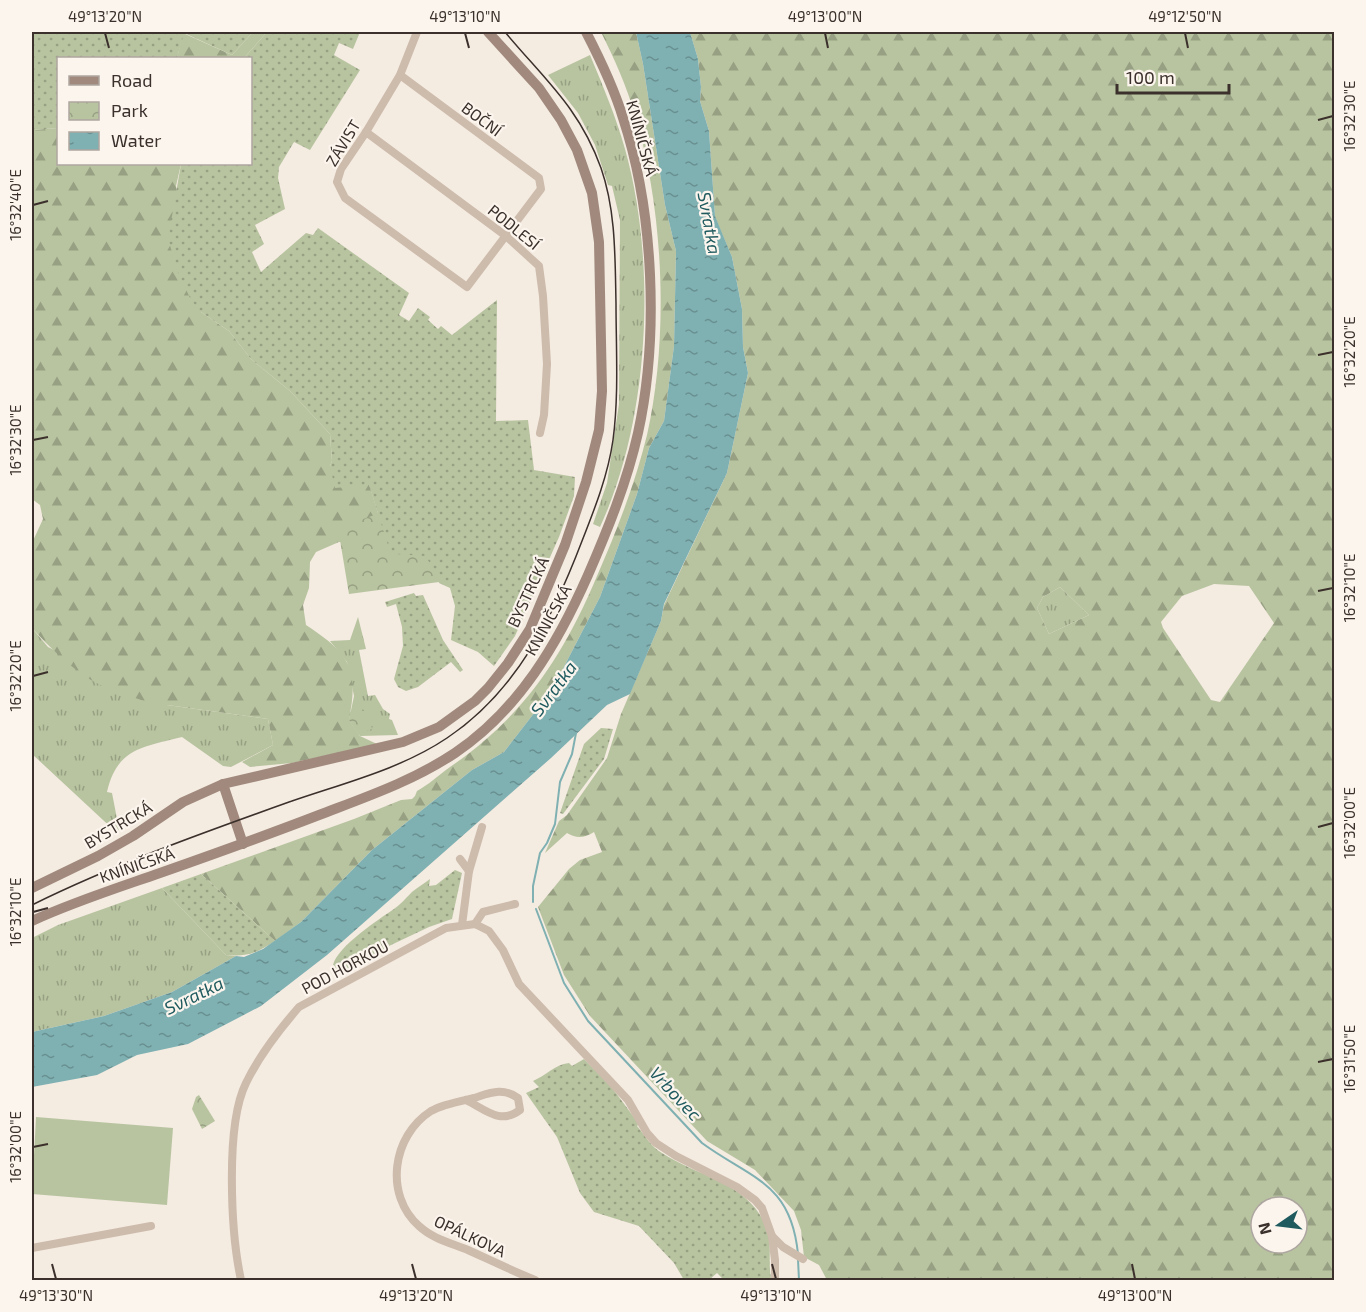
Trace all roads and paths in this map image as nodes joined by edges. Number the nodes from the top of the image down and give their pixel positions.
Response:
1 (417, 32) edge
2 (488, 32) edge
3 (586, 32) edge
4 (400, 75) junction
5 (366, 132) junction
6 (506, 236) junction
7 (540, 433) dead end
8 (223, 784) junction
9 (482, 827) dead end
10 (243, 844) junction
11 (460, 859) dead end
12 (469, 871) junction
13 (32, 888) edge
14 (515, 904) dead end
15 (32, 921) edge
16 (475, 924) junction
17 (462, 925) junction
18 (466, 1100) junction
19 (151, 1226) dead end
20 (772, 1236) junction
21 (32, 1248) edge
22 (803, 1259) dead end
23 (241, 1281) edge
24 (535, 1281) edge
25 (775, 1281) edge

1 - 4 street, ZÁVIST
2 - 8 street, BYSTRCKÁ
3 - 10 street, KNÍNIČSKÁ
4 - 5 street, ZÁVIST
4 - 6 street, BOČNÍ
5 - 6 street, PODLESÍ
5 - 6 street, ZÁVIST
6 - 7 street, PODLESÍ
8 - 10 street
8 - 13 street, BYSTRCKÁ
9 - 12 street
10 - 15 street, KNÍNIČSKÁ
11 - 12 street
12 - 17 street
14 - 16 street, POD HORKOU
16 - 17 street, POD HORKOU
16 - 20 street
17 - 23 street, POD HORKOU
18 - 18 street, OPÁLKOVA
18 - 24 street, OPÁLKOVA
19 - 21 street
20 - 22 street
20 - 25 street

